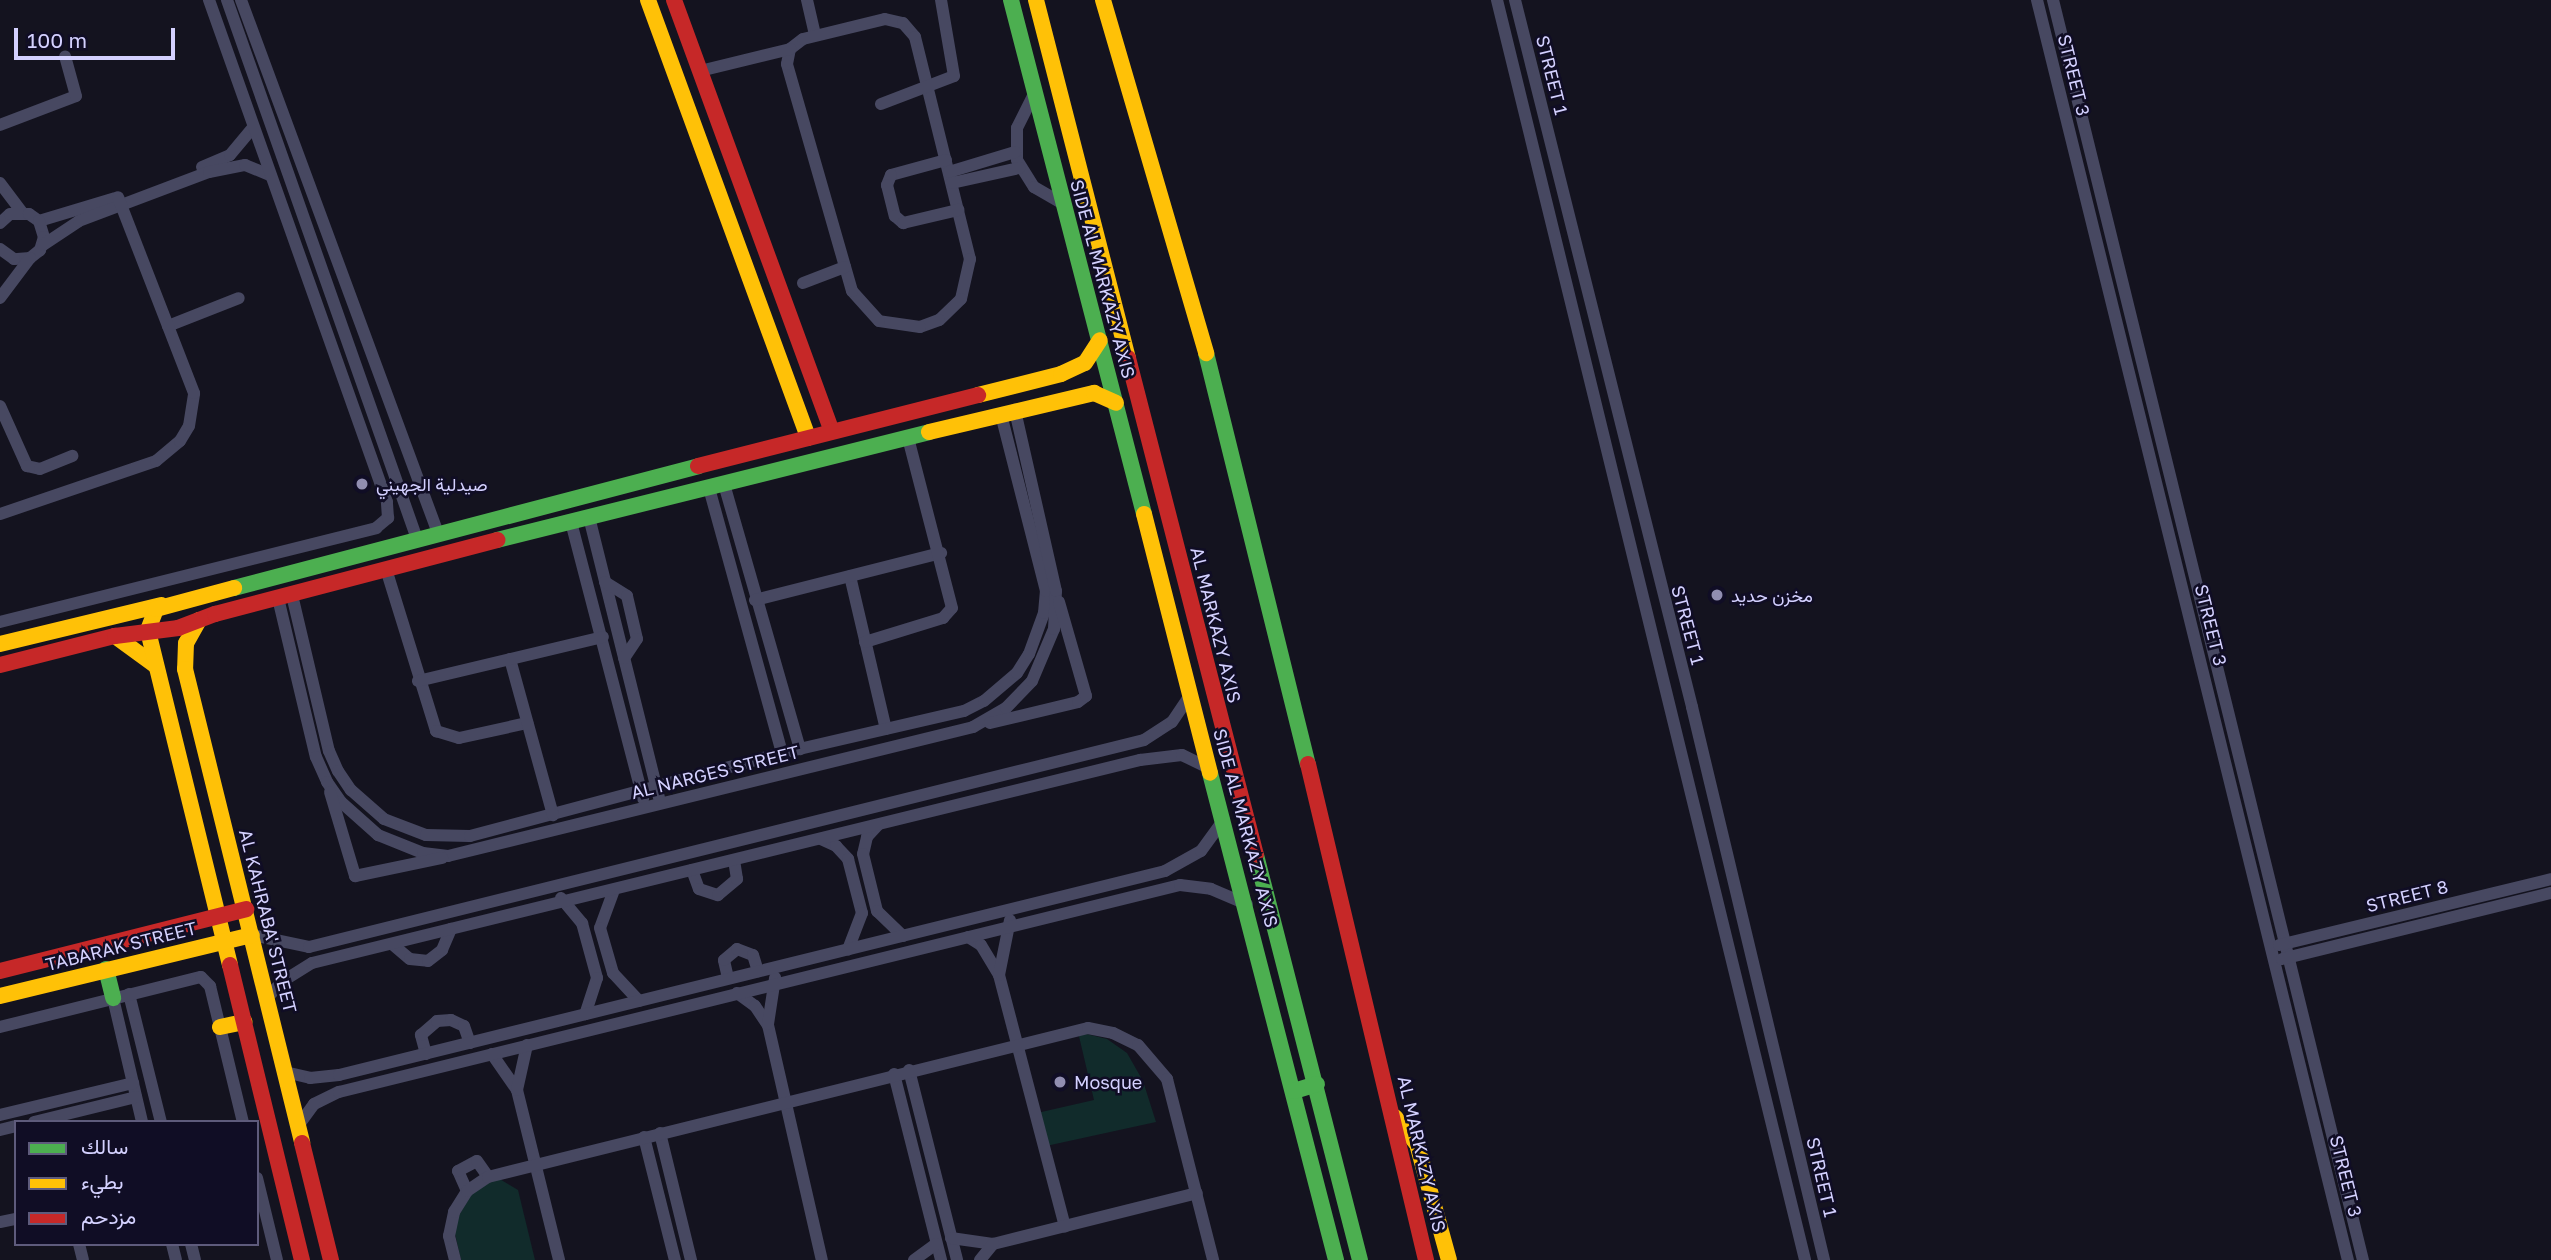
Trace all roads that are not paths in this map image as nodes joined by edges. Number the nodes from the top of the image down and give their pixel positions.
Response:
1 (241, 0) edge
2 (648, 0) edge
3 (674, 0) edge
4 (807, 0) edge
5 (941, 0) edge
6 (1011, 0) edge
7 (1036, 0) edge
8 (1103, 0) edge
9 (1497, 0) edge
10 (1515, 0) edge
11 (2036, 0) edge
12 (2053, 0) edge
13 (227, 1) edge
14 (210, 4) edge
15 (816, 35) junction
16 (790, 49) junction
17 (65, 56) dead end
18 (700, 71) junction
19 (930, 88) junction
20 (1035, 92) junction
21 (881, 104) dead end
22 (716, 113) junction
23 (691, 117) junction
24 (0, 125) edge
25 (253, 128) junction
26 (730, 151) junction
27 (1015, 152) junction
28 (706, 158) junction
29 (1020, 168) junction
30 (949, 172) junction
31 (270, 175) junction
32 (0, 183) edge
33 (120, 200) junction
34 (1064, 204) junction
35 (958, 211) junction
36 (22, 212) junction
37 (39, 221) junction
38 (0, 223) edge
39 (309, 227) junction
40 (291, 232) junction
41 (43, 244) junction
42 (0, 249) edge
43 (30, 258) junction
44 (845, 267) junction
45 (803, 282) dead end
46 (0, 298) edge
47 (239, 298) dead end
48 (168, 326) junction
49 (1100, 340) junction
50 (1061, 374) junction
51 (1065, 399) junction
52 (1116, 403) junction
53 (0, 406) edge
54 (1008, 412) junction
55 (832, 431) junction
56 (808, 438) junction
57 (908, 438) junction
58 (1626, 447) junction
59 (1610, 450) junction
60 (73, 456) dead end
61 (716, 486) junction
62 (0, 514) edge
63 (499, 516) junction
64 (589, 517) junction
65 (571, 522) junction
66 (438, 533) junction
67 (505, 538) junction
68 (417, 539) junction
69 (305, 546) junction
70 (941, 553) junction
71 (309, 566) junction
72 (386, 569) junction
73 (850, 576) junction
74 (1056, 591) junction
75 (202, 594) junction
76 (285, 596) junction
77 (755, 600) junction
78 (161, 605) junction
79 (0, 622) edge
80 (197, 622) junction
81 (148, 630) junction
82 (115, 636) junction
83 (603, 637) junction
84 (865, 642) junction
85 (0, 644) edge
86 (510, 659) junction
87 (0, 664) edge
88 (156, 666) junction
89 (418, 681) junction
90 (1191, 694) junction
91 (527, 723) junction
92 (973, 727) junction
93 (886, 729) junction
94 (800, 749) junction
95 (782, 753) junction
96 (1209, 768) junction
97 (327, 782) junction
98 (657, 789) junction
99 (642, 792) junction
100 (661, 804) junction
101 (645, 808) junction
102 (552, 815) junction
103 (1224, 819) junction
104 (878, 825) junction
105 (820, 839) junction
106 (448, 856) junction
107 (734, 860) junction
108 (692, 870) junction
109 (2551, 879) edge
110 (557, 886) junction
111 (614, 890) junction
112 (2551, 893) edge
113 (562, 902) junction
114 (1247, 904) junction
115 (246, 909) junction
116 (1007, 909) junction
117 (218, 916) junction
118 (1011, 926) junction
119 (451, 929) junction
120 (252, 935) junction
121 (903, 936) junction
122 (968, 937) junction
123 (224, 941) junction
124 (392, 944) junction
125 (2278, 946) junction
126 (848, 949) junction
127 (2281, 960) junction
128 (773, 968) junction
129 (106, 969) junction
130 (0, 971) edge
131 (758, 971) junction
132 (999, 975) junction
133 (728, 978) junction
134 (777, 984) junction
135 (737, 993) junction
136 (0, 996) edge
137 (121, 996) junction
138 (267, 998) junction
139 (639, 1001) junction
140 (584, 1014) junction
141 (244, 1022) junction
142 (768, 1025) junction
143 (0, 1027) edge
144 (220, 1027) junction
145 (2309, 1039) junction
146 (1017, 1042) junction
147 (2296, 1042) junction
148 (470, 1043) junction
149 (527, 1045) junction
150 (426, 1054) junction
151 (492, 1054) junction
152 (909, 1070) junction
153 (285, 1072) junction
154 (894, 1074) junction
155 (133, 1083) junction
156 (1317, 1084) junction
157 (517, 1090) junction
158 (1294, 1091) junction
159 (136, 1097) junction
160 (785, 1101) junction
161 (0, 1115) edge
162 (1395, 1117) junction
163 (42, 1120) edge
164 (142, 1120) edge
165 (160, 1120) edge
166 (243, 1120) edge
167 (298, 1126) junction
168 (660, 1133) junction
169 (644, 1137) junction
170 (535, 1165) junction
171 (488, 1177) junction
172 (259, 1186) edge
173 (467, 1191) junction
174 (1197, 1193) junction
175 (1065, 1226) junction
176 (951, 1238) junction
177 (936, 1244) junction
178 (993, 1244) junction
179 (1334, 1258) edge
180 (278, 1260) edge
181 (302, 1260) edge
182 (331, 1260) edge
183 (455, 1260) edge
184 (559, 1260) edge
185 (675, 1260) edge
186 (691, 1260) edge
187 (822, 1260) edge
188 (914, 1260) edge
189 (941, 1260) edge
190 (957, 1260) edge
191 (979, 1260) edge
192 (1213, 1260) edge
193 (1360, 1260) edge
194 (1426, 1260) edge
195 (1449, 1260) edge
196 (1805, 1260) edge
197 (1824, 1260) edge
198 (2348, 1260) edge
199 (2363, 1260) edge

1 - 66 street
2 - 23 main road
3 - 18 main road
4 - 15 street
5 - 19 street
6 - 20 main road, SIDE AL MARKAZY AXIS
7 - 156 main road, AL MARKAZY AXIS
8 - 162 main road, AL MARKAZY AXIS
9 - 59 street, STREET 1
10 - 58 street, STREET 1
11 - 125 street, STREET 3
12 - 125 street, STREET 3
13 - 14 street
13 - 39 street
14 - 25 street
15 - 16 street
15 - 19 street
16 - 18 street
16 - 44 street
17 - 24 street
18 - 22 main road
19 - 21 street
19 - 30 street
20 - 27 street
20 - 34 main road, SIDE AL MARKAZY AXIS
22 - 23 main road
22 - 26 main road
23 - 28 main road
25 - 31 street
25 - 33 street
26 - 28 main road
26 - 55 main road
27 - 29 street
27 - 30 street
28 - 56 main road
29 - 30 street
29 - 34 street
30 - 35 street
30 - 35 street
31 - 33 street
31 - 40 street
32 - 36 street
33 - 37 street
33 - 41 street
33 - 48 street
34 - 49 main road, SIDE AL MARKAZY AXIS
35 - 44 street
36 - 37 street
36 - 38 street
37 - 41 street
39 - 40 street
39 - 68 street
40 - 69 street
41 - 43 street
42 - 43 street
43 - 46 street
44 - 45 street
47 - 48 street
48 - 62 street
49 - 50 main road
49 - 52 main road, SIDE AL MARKAZY AXIS
50 - 51 main road
50 - 55 main road
51 - 52 main road
51 - 54 main road
52 - 90 main road, SIDE AL MARKAZY AXIS
53 - 60 street
54 - 57 main road
54 - 74 street, AL NARGES STREET
54 - 93 street, AL NARGES STREET
55 - 56 main road
56 - 63 main road
57 - 61 main road
57 - 70 street
58 - 59 street
58 - 197 street, STREET 1
59 - 196 street, STREET 1
61 - 64 main road
61 - 77 street
61 - 95 street
63 - 66 main road
63 - 67 main road
64 - 65 main road
64 - 98 street
65 - 67 main road
65 - 83 street
66 - 68 main road
67 - 72 main road
68 - 71 main road
69 - 71 street
69 - 79 street
70 - 73 street
70 - 84 street
71 - 75 main road
72 - 76 main road
72 - 89 street
73 - 77 street
73 - 84 street
74 - 92 street, AL NARGES STREET
74 - 92 street
75 - 78 main road
75 - 80 main road, AL KAHRABA' STREET
76 - 80 main road
76 - 97 street, AL NARGES STREET
76 - 102 street, AL NARGES STREET
77 - 94 street
78 - 81 main road
78 - 85 main road
80 - 81 main road
80 - 115 main road, AL KAHRABA' STREET
81 - 82 main road
81 - 88 main road
82 - 87 main road
82 - 88 main road
83 - 86 street
83 - 99 street
84 - 93 street
86 - 89 street
86 - 91 street
88 - 117 main road
89 - 91 street
90 - 96 main road, SIDE AL MARKAZY AXIS
90 - 110 street
91 - 102 street
92 - 100 street, AL NARGES STREET
93 - 94 street, AL NARGES STREET
94 - 95 street, AL NARGES STREET
95 - 98 street, AL NARGES STREET
96 - 103 main road, SIDE AL MARKAZY AXIS
96 - 104 street
97 - 106 street, AL NARGES STREET
97 - 106 street
98 - 99 street, AL NARGES STREET
98 - 100 street
99 - 101 street
99 - 102 street, AL NARGES STREET
100 - 101 street, AL NARGES STREET
101 - 106 street, AL NARGES STREET
103 - 114 main road, SIDE AL MARKAZY AXIS
103 - 116 street
104 - 105 street
104 - 121 street
105 - 107 street
105 - 126 street
107 - 108 street
107 - 108 street
108 - 111 street
109 - 125 street, STREET 8
110 - 113 street
110 - 120 street
111 - 113 street
111 - 139 street
112 - 127 street, STREET 8
113 - 119 street
113 - 140 street
114 - 118 street
114 - 158 main road, SIDE AL MARKAZY AXIS
115 - 117 main road, TABARAK STREET
115 - 120 main road, AL KAHRABA' STREET
116 - 118 street
116 - 121 street
117 - 123 main road
117 - 130 main road, TABARAK STREET
118 - 122 street
118 - 132 street
119 - 124 street
119 - 124 street
120 - 123 main road, TABARAK STREET
120 - 138 main road, AL KAHRABA' STREET
121 - 126 street
122 - 132 street
122 - 134 street
123 - 129 main road, TABARAK STREET
123 - 141 main road
124 - 138 street
125 - 127 street, STREET 3
126 - 128 street
127 - 145 street, STREET 3
127 - 147 street, STREET 3
128 - 131 street
128 - 134 street
129 - 136 main road, TABARAK STREET
129 - 137 main road
131 - 133 street
131 - 133 street
132 - 146 street
133 - 139 street
134 - 135 street
134 - 142 street
135 - 142 street
135 - 149 street
137 - 143 street
137 - 144 street
137 - 155 street
137 - 165 street
138 - 153 main road, AL KAHRABA' STREET
139 - 140 street
140 - 148 street
141 - 144 main road
141 - 181 main road
142 - 160 street
144 - 166 street
145 - 147 street
145 - 199 street, STREET 3
146 - 152 street
146 - 174 street
146 - 175 street
147 - 198 street, STREET 3
148 - 150 street
148 - 150 street
149 - 151 street
149 - 157 street
150 - 153 street
151 - 157 street
151 - 167 street
152 - 154 street
152 - 176 street
153 - 167 main road, AL KAHRABA' STREET
154 - 160 street
154 - 177 street
155 - 159 street
155 - 161 street
156 - 158 main road
156 - 193 main road, AL MARKAZY AXIS
157 - 170 street
158 - 179 main road, SIDE AL MARKAZY AXIS
159 - 163 street
159 - 164 street
160 - 168 street
160 - 187 street
162 - 194 main road, AL MARKAZY AXIS
162 - 195 main road
167 - 182 main road, AL KAHRABA' STREET
168 - 169 street
168 - 186 street
169 - 170 street
169 - 185 street
170 - 171 street
170 - 184 street
171 - 173 street
171 - 173 street
172 - 180 street
173 - 183 street
174 - 175 street
174 - 192 street
175 - 178 street
176 - 178 street
176 - 190 street
177 - 188 street
177 - 189 street
178 - 191 street

